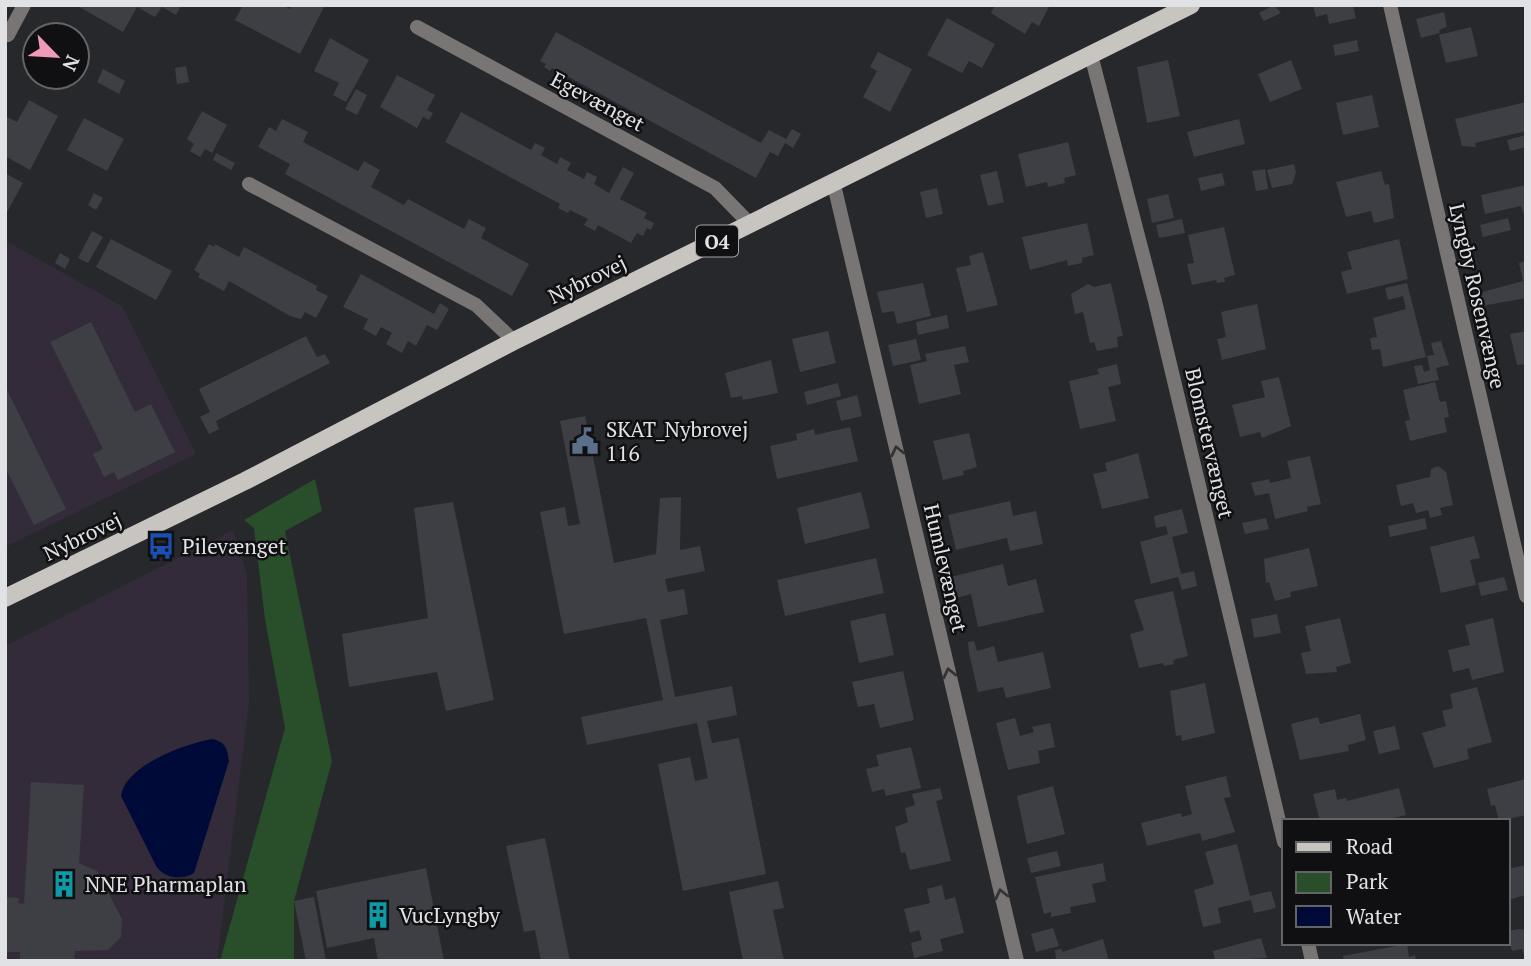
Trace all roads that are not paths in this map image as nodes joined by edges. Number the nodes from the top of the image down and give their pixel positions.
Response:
1 (24, 5) edge
2 (1191, 5) edge
3 (1390, 5) edge
4 (417, 27) dead end
5 (8, 35) dead end
6 (1091, 55) junction
7 (249, 184) dead end
8 (834, 185) junction
9 (750, 224) junction
10 (514, 341) junction
11 (1526, 596) edge
12 (5, 598) edge
13 (1282, 834) edge
14 (1017, 961) edge

1 - 5 street
2 - 6 main road, Nybrovej / O4
3 - 11 street, Lyngby Rosenvænge
4 - 9 street, Egevænget
6 - 8 main road, Nybrovej / O4
6 - 13 street, Blomstervænget
7 - 10 street
8 - 9 main road, Nybrovej / O4
14 -> 8 street, Humlevænget
9 - 10 main road, Nybrovej / O4
10 - 12 main road, Nybrovej / O4

